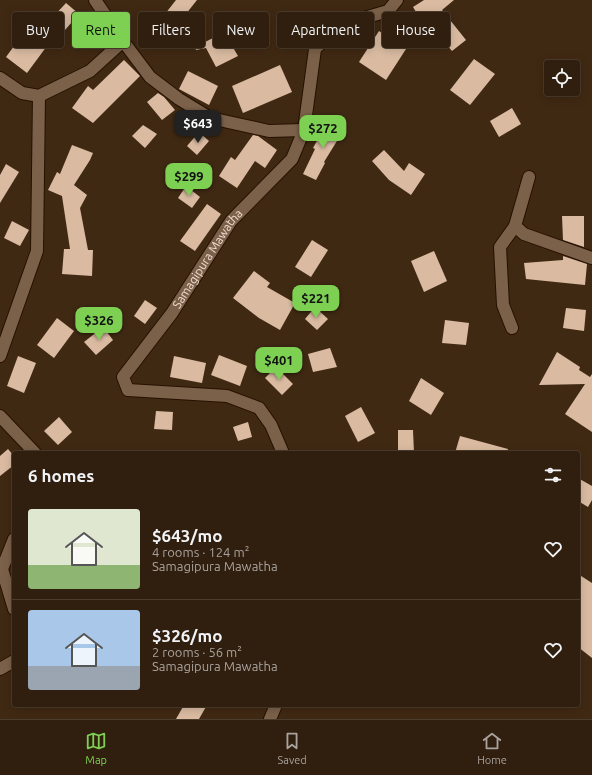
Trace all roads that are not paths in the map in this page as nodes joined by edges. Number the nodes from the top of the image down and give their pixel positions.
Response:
1 (95, 0) edge
2 (397, 0) edge
3 (103, 12) edge
4 (115, 48) edge
5 (128, 48) edge
6 (0, 78) edge
7 (39, 96) junction
8 (304, 130) junction
9 (529, 177) dead end
10 (515, 226) junction
11 (592, 258) edge
12 (512, 328) dead end
13 (0, 356) edge
14 (0, 416) edge
15 (34, 451) edge
16 (282, 451) edge
17 (12, 543) edge
18 (12, 602) edge
19 (12, 662) edge
20 (0, 669) edge
21 (275, 707) edge
22 (270, 719) edge

1 - 3 street
2 - 8 street, Samagipura Mawatha
4 - 7 street
5 - 8 street
6 - 7 street
7 - 13 street
8 - 16 street, Samagipura Mawatha
9 - 10 street
10 - 11 street
10 - 12 street
14 - 15 street
17 - 18 street
19 - 20 street
21 - 22 street

